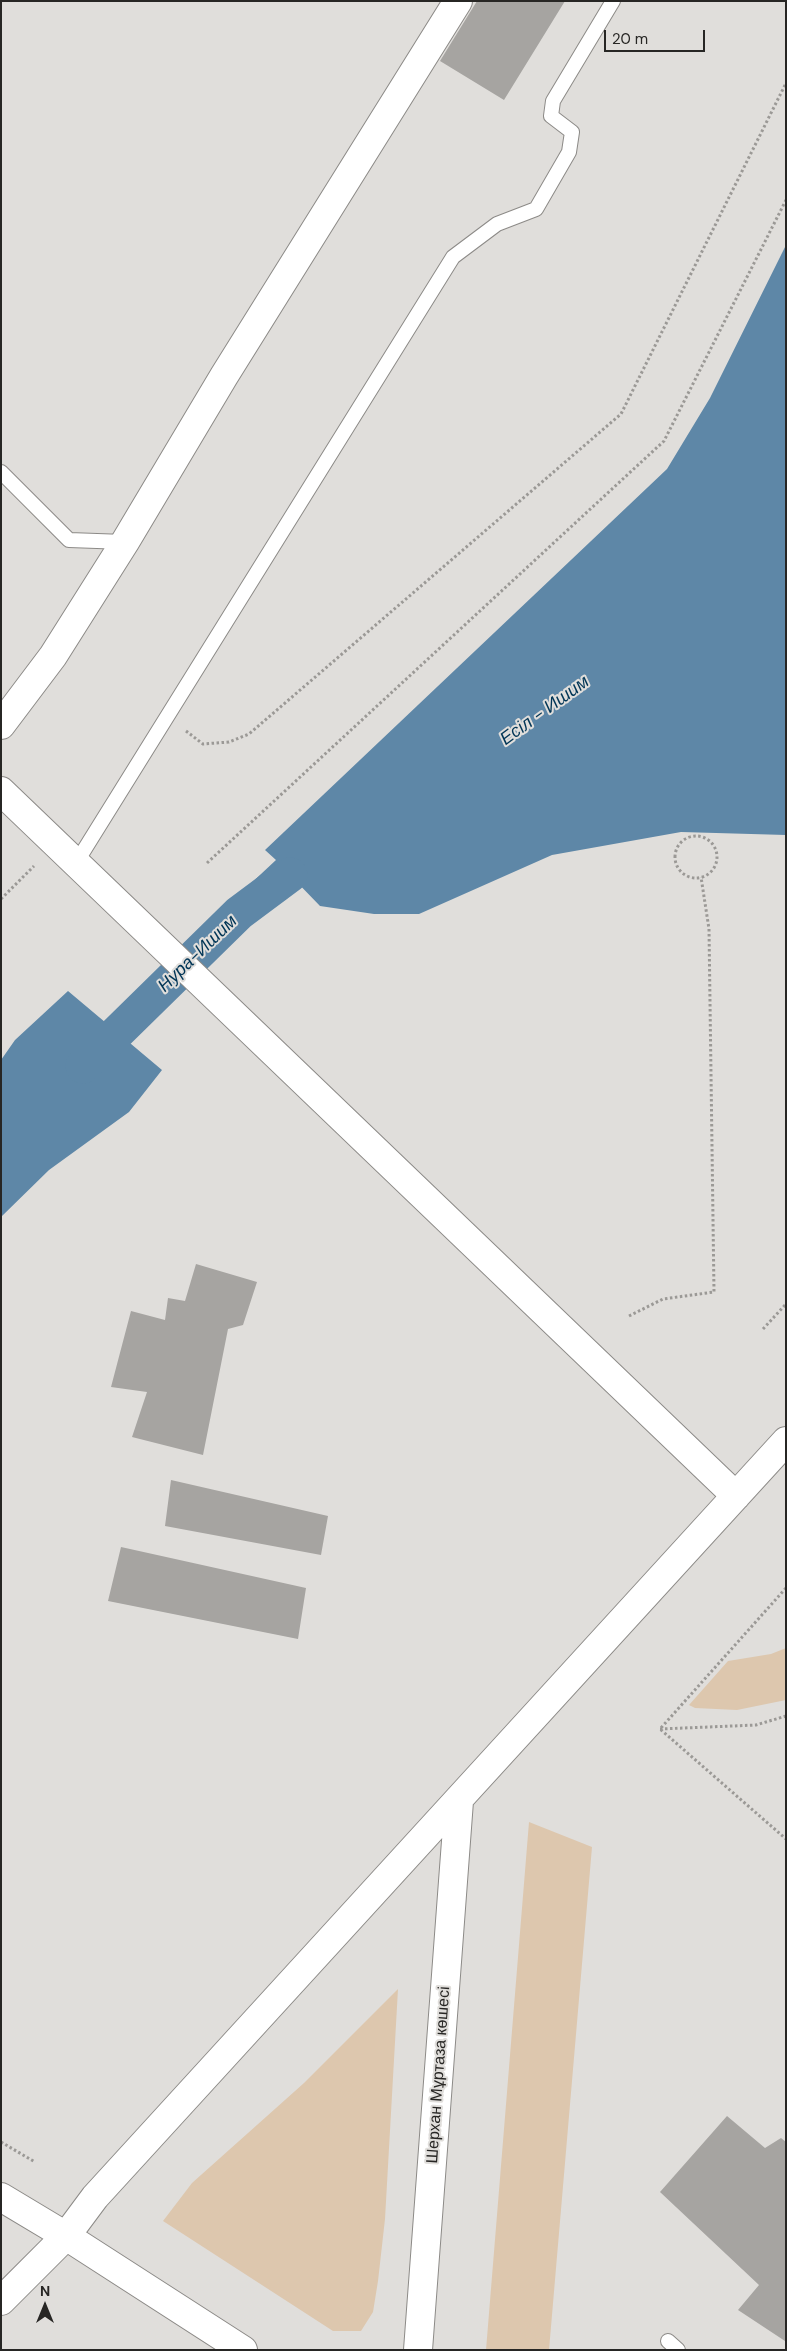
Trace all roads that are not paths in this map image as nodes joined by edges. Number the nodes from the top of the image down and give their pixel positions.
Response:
1 (458, 1) edge
2 (613, 1) edge
3 (1, 472) edge
4 (125, 542) junction
5 (1, 725) edge
6 (1, 791) edge
7 (76, 863) junction
8 (786, 1441) edge
9 (736, 1496) junction
10 (459, 1800) junction
11 (1, 2197) edge
12 (66, 2236) junction
13 (1, 2301) edge
14 (243, 2350) edge
15 (418, 2350) edge

1 - 4 street
2 - 7 lane
3 - 4 lane
4 - 5 street
6 - 7 street
7 - 9 street
8 - 9 street
9 - 10 street
10 - 12 street
10 - 15 street, Шерхан Мұртаза көшесі
11 - 12 street
12 - 13 street
12 - 14 street

